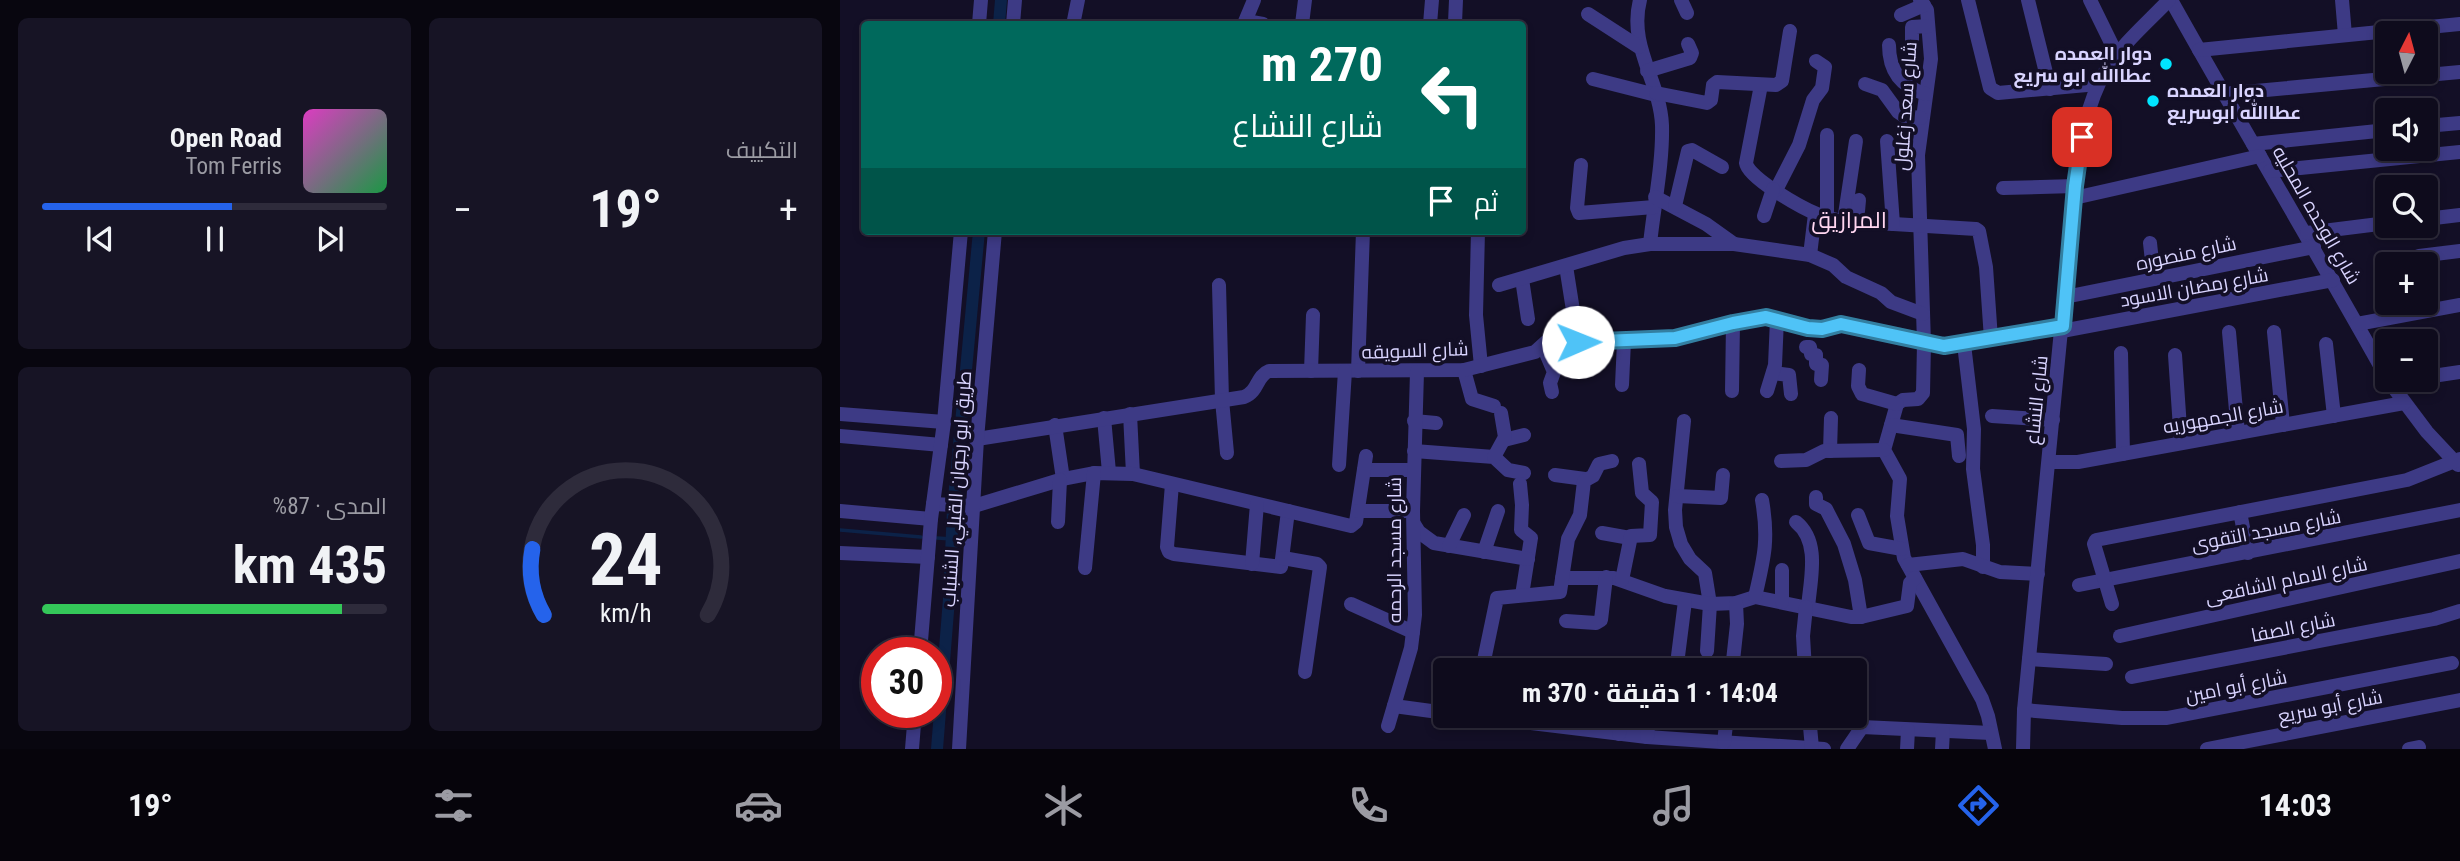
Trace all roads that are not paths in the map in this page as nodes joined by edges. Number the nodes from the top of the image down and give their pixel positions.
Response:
1 (981, 0) edge
2 (1015, 0) edge
3 (1078, 0) edge
4 (1254, 0) edge
5 (1305, 0) edge
6 (1432, 0) edge
7 (1456, 0) edge
8 (1640, 0) edge
9 (1968, 0) edge
10 (2028, 0) edge
11 (2090, 0) edge
12 (2170, 0) edge
13 (2342, 0) edge
14 (1922, 2) edge
15 (1588, 14) dead end
16 (1901, 15) dead end
17 (1074, 20) dead end
18 (979, 21) edge
19 (1013, 21) edge
20 (1246, 21) edge
21 (1303, 21) edge
22 (1430, 21) edge
23 (1455, 21) edge
24 (2460, 24) edge
25 (1928, 26) junction
26 (1790, 31) dead end
27 (2345, 35) junction
28 (1688, 44) dead end
29 (1889, 45) dead end
30 (1639, 47) junction
31 (1912, 47) dead end
32 (2199, 50) junction
33 (2117, 55) junction
34 (1816, 61) dead end
35 (1647, 71) junction
36 (2460, 72) edge
37 (1593, 79) dead end
38 (1866, 84) dead end
39 (1761, 85) junction
40 (2098, 85) junction
41 (2049, 89) junction
42 (1656, 94) junction
43 (1926, 94) junction
44 (2223, 94) junction
45 (1922, 118) junction
46 (2460, 123) edge
47 (2438, 125) edge
48 (2375, 132) edge
49 (1827, 135) dead end
50 (1856, 141) dead end
51 (1887, 141) dead end
52 (2257, 150) junction
53 (2460, 152) edge
54 (1580, 165) dead end
55 (1722, 167) dead end
56 (2270, 172) junction
57 (2003, 188) dead end
58 (1774, 190) junction
59 (2074, 192) junction
60 (1859, 200) dead end
61 (1655, 202) junction
62 (1675, 206) junction
63 (2460, 215) edge
64 (1764, 216) dead end
65 (1821, 216) junction
66 (2438, 218) edge
67 (1851, 222) junction
68 (1893, 224) junction
69 (2375, 224) edge
70 (1920, 226) junction
71 (2306, 233) junction
72 (961, 235) edge
73 (995, 235) edge
74 (1363, 235) edge
75 (1478, 235) edge
76 (2150, 243) dead end
77 (1650, 244) junction
78 (1734, 244) junction
79 (2314, 247) junction
80 (2460, 251) edge
81 (2438, 254) edge
82 (1810, 255) junction
83 (1566, 266) junction
84 (1522, 279) junction
85 (2154, 279) junction
86 (2333, 280) junction
87 (1219, 285) dead end
88 (1499, 285) dead end
89 (2065, 297) junction
90 (2460, 305) edge
91 (2438, 306) edge
92 (1923, 314) junction
93 (1313, 315) dead end
94 (2390, 315) edge
95 (1528, 319) dead end
96 (1777, 319) junction
97 (1733, 323) junction
98 (2357, 324) junction
99 (1808, 328) junction
100 (2062, 328) junction
101 (2229, 332) dead end
102 (2274, 332) dead end
103 (1991, 339) junction
104 (1624, 341) junction
105 (1578, 342) junction
106 (1924, 343) junction
107 (1964, 344) junction
108 (2326, 344) dead end
109 (1543, 346) junction
110 (1805, 347) junction
111 (2121, 353) dead end
112 (2175, 355) dead end
113 (2375, 357) edge
114 (1804, 362) dead end
115 (1482, 366) junction
116 (1464, 370) junction
117 (1859, 370) dead end
118 (1311, 371) junction
119 (1352, 371) junction
120 (1417, 372) junction
121 (2460, 372) edge
122 (1773, 373) junction
123 (2438, 375) edge
124 (1821, 380) dead end
125 (1622, 385) dead end
126 (1732, 391) dead end
127 (1767, 391) dead end
128 (2396, 392) edge
129 (1552, 393) dead end
130 (1791, 394) dead end
131 (1222, 400) junction
132 (2404, 403) junction
133 (1897, 404) junction
134 (840, 414) edge
135 (1130, 414) junction
136 (1992, 416) dead end
137 (2334, 416) junction
138 (1104, 418) junction
139 (1831, 418) dead end
140 (1414, 421) junction
141 (1684, 421) dead end
142 (2053, 421) junction
143 (944, 422) junction
144 (1436, 423) dead end
145 (1055, 425) junction
146 (1891, 425) junction
147 (2283, 425) junction
148 (2238, 433) junction
149 (1524, 435) dead end
150 (840, 436) edge
151 (977, 439) junction
152 (1504, 440) junction
153 (2181, 443) junction
154 (941, 444) junction
155 (1884, 450) junction
156 (1414, 451) junction
157 (1830, 451) junction
158 (1227, 453) dead end
159 (2123, 454) junction
160 (1959, 456) dead end
161 (1494, 457) junction
162 (1612, 461) dead end
163 (1781, 461) dead end
164 (2049, 462) junction
165 (2458, 462) edge
166 (1639, 464) dead end
167 (1339, 465) dead end
168 (1414, 470) junction
169 (1102, 473) junction
170 (1133, 474) junction
171 (1555, 475) dead end
172 (1723, 475) dead end
173 (1062, 479) junction
174 (1585, 480) junction
175 (1172, 484) junction
176 (1677, 496) junction
177 (1816, 497) dead end
178 (1762, 500) dead end
179 (1257, 504) junction
180 (971, 506) junction
181 (936, 509) junction
182 (2460, 510) edge
183 (840, 511) edge
184 (1288, 511) junction
185 (1358, 511) junction
186 (1498, 511) dead end
187 (2240, 512) junction
188 (1464, 515) dead end
189 (1858, 515) dead end
190 (1414, 517) junction
191 (1058, 522) dead end
192 (1796, 522) dead end
193 (1602, 533) dead end
194 (1630, 538) junction
195 (1449, 546) junction
196 (1902, 549) junction
197 (1484, 552) junction
198 (840, 553) edge
199 (2248, 553) junction
200 (928, 557) junction
201 (1283, 558) junction
202 (1528, 559) junction
203 (2460, 561) edge
204 (1252, 564) junction
205 (1983, 567) junction
206 (1085, 568) dead end
207 (1782, 570) dead end
208 (1911, 571) junction
209 (2038, 575) junction
210 (1606, 577) junction
211 (1562, 578) junction
212 (1622, 580) junction
213 (2105, 581) junction
214 (2079, 584) dead end
215 (1522, 595) junction
216 (1755, 597) junction
217 (1685, 601) junction
218 (1782, 602) junction
219 (1736, 603) junction
220 (1351, 604) dead end
221 (1710, 604) junction
222 (2112, 604) dead end
223 (1807, 607) junction
224 (2460, 611) edge
225 (1861, 617) junction
226 (1566, 621) dead end
227 (1413, 632) junction
228 (2120, 636) dead end
229 (921, 637) edge
230 (1707, 651) dead end
231 (1678, 656) dead end
232 (1484, 658) edge
233 (1733, 658) edge
234 (1804, 658) edge
235 (2029, 659) junction
236 (2452, 663) dead end
237 (2106, 664) dead end
238 (1305, 672) dead end
239 (2132, 677) dead end
240 (2460, 700) edge
241 (1394, 706) junction
242 (2024, 710) junction
243 (1433, 711) edge
244 (1388, 726) dead end
245 (914, 728) edge
246 (1591, 728) edge
247 (1619, 728) edge
248 (1648, 728) edge
249 (1726, 728) edge
250 (1810, 728) edge
251 (1908, 730) junction
252 (1943, 731) junction
253 (1992, 733) junction
254 (1619, 734) junction
255 (1647, 737) junction
256 (1724, 742) junction
257 (1706, 745) edge
258 (1812, 748) edge
259 (912, 749) edge
260 (959, 749) edge
261 (1824, 749) edge
262 (1847, 749) edge
263 (1907, 749) edge
264 (1942, 749) edge
265 (1994, 749) edge
266 (2023, 749) edge
267 (2207, 749) edge

1 - 18 street
2 - 19 street
3 - 17 street
4 - 20 street
5 - 21 street
6 - 22 street
7 - 23 street
8 - 30 street
9 - 41 street
10 - 41 street
11 - 33 street
12 - 32 street, شارع الوحده المحليه
12 - 33 street, شارع النشاع
13 - 27 street
14 - 16 street
14 - 25 street, شارع سعد زغلول
15 - 30 street
24 - 27 street
25 - 31 street
25 - 43 street, شارع سعد زغلول
26 - 39 street
27 - 32 street
28 - 35 street
29 - 43 street
30 - 35 street
32 - 44 street, شارع الوحده المحليه
33 - 40 street, شارع النشاع
34 - 58 street
35 - 42 street
36 - 44 street
37 - 42 street
38 - 45 street
39 - 42 street
39 - 58 street
40 - 41 street
40 - 59 street, شارع النشاع
42 - 61 street
43 - 45 street, شارع سعد زغلول
44 - 52 street, شارع الوحده المحليه
45 - 70 street, شارع سعد زغلول
46 - 47 street
48 - 52 street
49 - 65 street
50 - 67 street
51 - 68 street
52 - 56 street, شارع الوحده المحليه
52 - 59 street
53 - 56 street
54 - 61 street
55 - 62 street
56 - 71 street, شارع الوحده المحليه
57 - 59 street
58 - 64 street
58 - 65 street
59 - 89 street, شارع النشاع
60 - 67 street
61 - 62 street
61 - 77 street
62 - 78 street
63 - 66 street
65 - 67 street
65 - 82 street
67 - 68 street
68 - 70 street
69 - 71 street
70 - 92 street, شارع سعد زغلول
70 - 103 street
71 - 79 street, شارع الوحده المحليه
72 - 143 street, طريق ابو رجوان القبلي, الشنباب
73 - 151 street, طريق ابو رجوان القبلي, الشنباب
74 - 119 street
75 - 115 street
76 - 85 street
77 - 78 street
77 - 83 street
78 - 82 street
79 - 85 street, شارع منصوره
79 - 86 street, شارع الوحده المحليه
80 - 81 street
82 - 92 street
83 - 84 street
83 - 105 street
84 - 88 street
84 - 95 street
85 - 89 street, شارع منصوره
86 - 98 street, شارع الوحده المحليه
86 - 100 street, شارع رمضان الاسود
87 - 131 street
89 - 100 street, شارع النشاع
90 - 91 street
92 - 106 street, شارع سعد زغلول
93 - 118 street
94 - 98 street
96 - 97 street, شارع السويقه
96 - 99 street, شارع السويقه
96 - 122 street
97 - 104 street, شارع السويقه
97 - 126 street
98 - 113 street, شارع الوحده المحليه
99 - 106 street, شارع السويقه
99 - 110 street
100 - 103 street, شارع السويقه
100 - 142 street, شارع النشاع
101 - 148 street
102 - 147 street
103 - 107 street, شارع السويقه
104 - 105 street, شارع السويقه
104 - 125 street
105 - 109 street, شارع السويقه
106 - 107 street, شارع السويقه
106 - 133 street, شارع سعد زغلول
107 - 205 street
108 - 137 street
109 - 115 street, شارع السويقه
109 - 129 street
110 - 114 street
110 - 124 street
111 - 159 street
112 - 153 street
115 - 116 street, شارع السويقه
116 - 120 street, شارع السويقه
116 - 152 street
117 - 133 street
118 - 119 street, شارع السويقه
118 - 131 street, شارع السويقه
119 - 120 street, شارع السويقه
119 - 167 street
120 - 140 street, شارع مسجد الرحمه
121 - 123 street
122 - 127 street
122 - 130 street
128 - 132 street, شارع الوحده المحليه
131 - 135 street, شارع السويقه
131 - 158 street
132 - 137 street, شارع الجمهوريه
132 - 165 street, شارع الوحده المحليه
133 - 146 street
134 - 143 street
135 - 138 street, شارع السويقه
135 - 170 street
136 - 142 street
137 - 147 street, شارع الجمهوريه
138 - 145 street, شارع السويقه
138 - 169 street
139 - 157 street
140 - 144 street
140 - 156 street, شارع مسجد الرحمه
141 - 176 street
142 - 164 street, شارع النشاع
143 - 154 street, طريق ابو رجوان القبلي, الشنباب
145 - 151 street, شارع السويقه
145 - 173 street
146 - 155 street
146 - 160 street
147 - 148 street, شارع الجمهوريه
148 - 153 street, شارع الجمهوريه
149 - 152 street
150 - 154 street
151 - 180 street, طريق ابو رجوان القبلي, الشنباب
152 - 161 street
153 - 159 street, شارع الجمهوريه
154 - 181 street, طريق ابو رجوان القبلي, الشنباب
155 - 157 street
155 - 196 street
156 - 161 street
156 - 168 street, شارع مسجد الرحمه
157 - 163 street
159 - 164 street, شارع الجمهوريه
161 - 202 street
162 - 174 street
164 - 209 street, شارع النشاع
165 - 187 street
166 - 194 street
168 - 185 street
168 - 190 street, شارع مسجد الرحمه
169 - 170 street
169 - 173 street
169 - 206 street
170 - 175 street
171 - 174 street
172 - 176 street
173 - 180 street
173 - 191 street
174 - 211 street
175 - 179 street
175 - 204 street
176 - 221 street
177 - 225 street
178 - 216 street
179 - 184 street
179 - 204 street
180 - 181 street
180 - 260 street, طريق ابو رجوان القبلي, الشنباب
181 - 183 street
181 - 200 street, طريق ابو رجوان القبلي, الشنباب
182 - 199 street, شارع مسجد التقوى
184 - 185 street
184 - 201 street
185 - 190 street
186 - 197 street
187 - 199 street
187 - 213 street
188 - 195 street
189 - 196 street
190 - 195 street
190 - 227 street, شارع مسجد الرحمه
192 - 223 street
193 - 194 street
194 - 212 street
195 - 197 street
196 - 208 street
197 - 202 street
198 - 200 street
199 - 213 street, شارع مسجد التقوى
200 - 229 street, طريق ابو رجوان القبلي, الشنباب
201 - 204 street
201 - 238 street
202 - 215 street
203 - 228 street, شارع الامام الشافعى
205 - 208 street
205 - 209 street
207 - 218 street
208 - 225 street
208 - 253 street
209 - 235 street, شارع النشاع
210 - 211 street
210 - 212 street
210 - 226 street
211 - 215 street
212 - 217 street
213 - 214 street, شارع مسجد التقوى
213 - 222 street
215 - 232 street
216 - 218 street
216 - 219 street
217 - 221 street
217 - 231 street
218 - 223 street
219 - 221 street
219 - 233 street
220 - 227 street
221 - 230 street
223 - 225 street
223 - 234 street
224 - 239 street, شارع الصفا
227 - 241 street, شارع مسجد الرحمه
235 - 237 street
235 - 242 street, شارع النشاع
236 - 242 street, شارع أبو امين
240 - 267 street, شارع أبو سريع
241 - 243 street
241 - 244 street, شارع مسجد الرحمه
242 - 266 street, شارع النشاع
245 - 259 street
246 - 254 street
247 - 254 street
248 - 255 street
249 - 256 street
250 - 258 street
251 - 252 street
251 - 262 street
251 - 263 street
252 - 253 street
252 - 264 street
253 - 265 street
254 - 255 street
255 - 257 street
256 - 257 street
256 - 258 street
258 - 261 street

